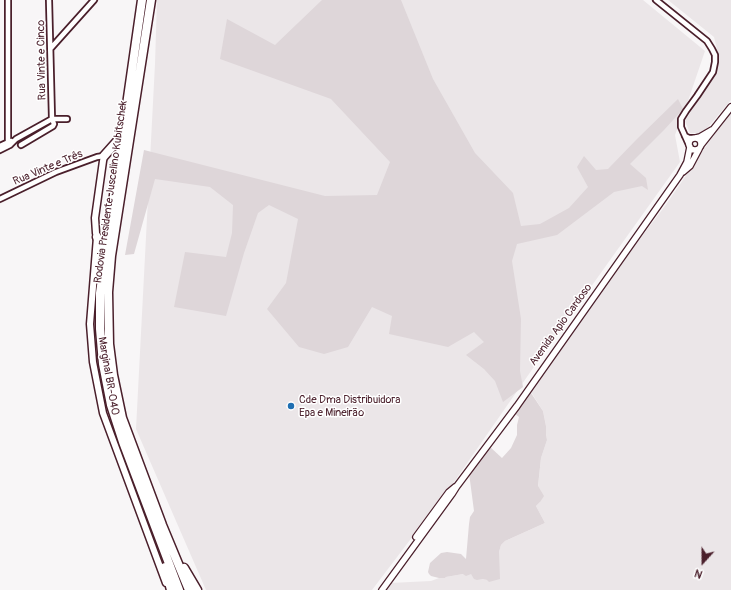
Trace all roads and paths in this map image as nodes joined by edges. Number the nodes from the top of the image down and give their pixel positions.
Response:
1 (8, 0) edge
2 (49, 0) edge
3 (94, 0) edge
4 (142, 0) edge
5 (151, 0) edge
6 (656, 0) edge
7 (51, 48) junction
8 (731, 107) edge
9 (52, 119) junction
10 (67, 119) dead end
11 (714, 128) junction
12 (685, 136) junction
13 (122, 137) junction
14 (695, 138) junction
15 (9, 143) junction
16 (21, 145) dead end
17 (0, 146) edge
18 (689, 146) junction
19 (700, 147) junction
20 (0, 150) edge
21 (104, 156) junction
22 (680, 175) junction
23 (0, 199) edge
24 (97, 237) junction
25 (105, 254) junction
26 (457, 486) junction
27 (160, 542) junction
28 (169, 543) junction
29 (170, 590) edge
30 (179, 590) edge
31 (189, 590) edge
32 (197, 590) edge
33 (378, 590) edge
34 (382, 590) edge

1 - 15 street
2 - 7 street, Rua Vinte e Cinco
3 - 7 street
4 - 13 highway, Rodovia Presidente Juscelino Kubitschek
5 - 28 highway, Rodovia Presidente Juscelino Kubitschek
6 - 12 street
7 - 9 street, Rua Vinte e Cinco
8 - 11 street, Avenida Apio Cardoso
9 - 10 street
9 - 15 street
9 - 16 street
11 - 14 street, Avenida Apio Cardoso
11 - 19 street, Avenida Apio Cardoso
12 - 14 street
12 - 18 street
13 - 21 highway
13 - 25 highway, Rodovia Presidente Juscelino Kubitschek
14 - 18 street
14 - 19 street
15 - 17 street
15 - 20 street
18 - 19 street
18 - 22 street, Avenida Apio Cardoso
19 - 22 street, Avenida Apio Cardoso
21 - 23 street, Rua Vinte e Três
21 - 24 main road, Marginal BR-040
22 - 26 street, Avenida Apio Cardoso
24 - 25 highway
24 - 29 main road, Marginal BR-040
25 - 27 highway, Rodovia Presidente Juscelino Kubitschek
26 - 33 street, Avenida Apio Cardoso
26 - 34 street, Avenida Apio Cardoso
27 - 29 highway
27 - 30 highway, Rodovia Presidente Juscelino Kubitschek
28 - 31 highway, Rodovia Presidente Juscelino Kubitschek
28 - 32 highway

